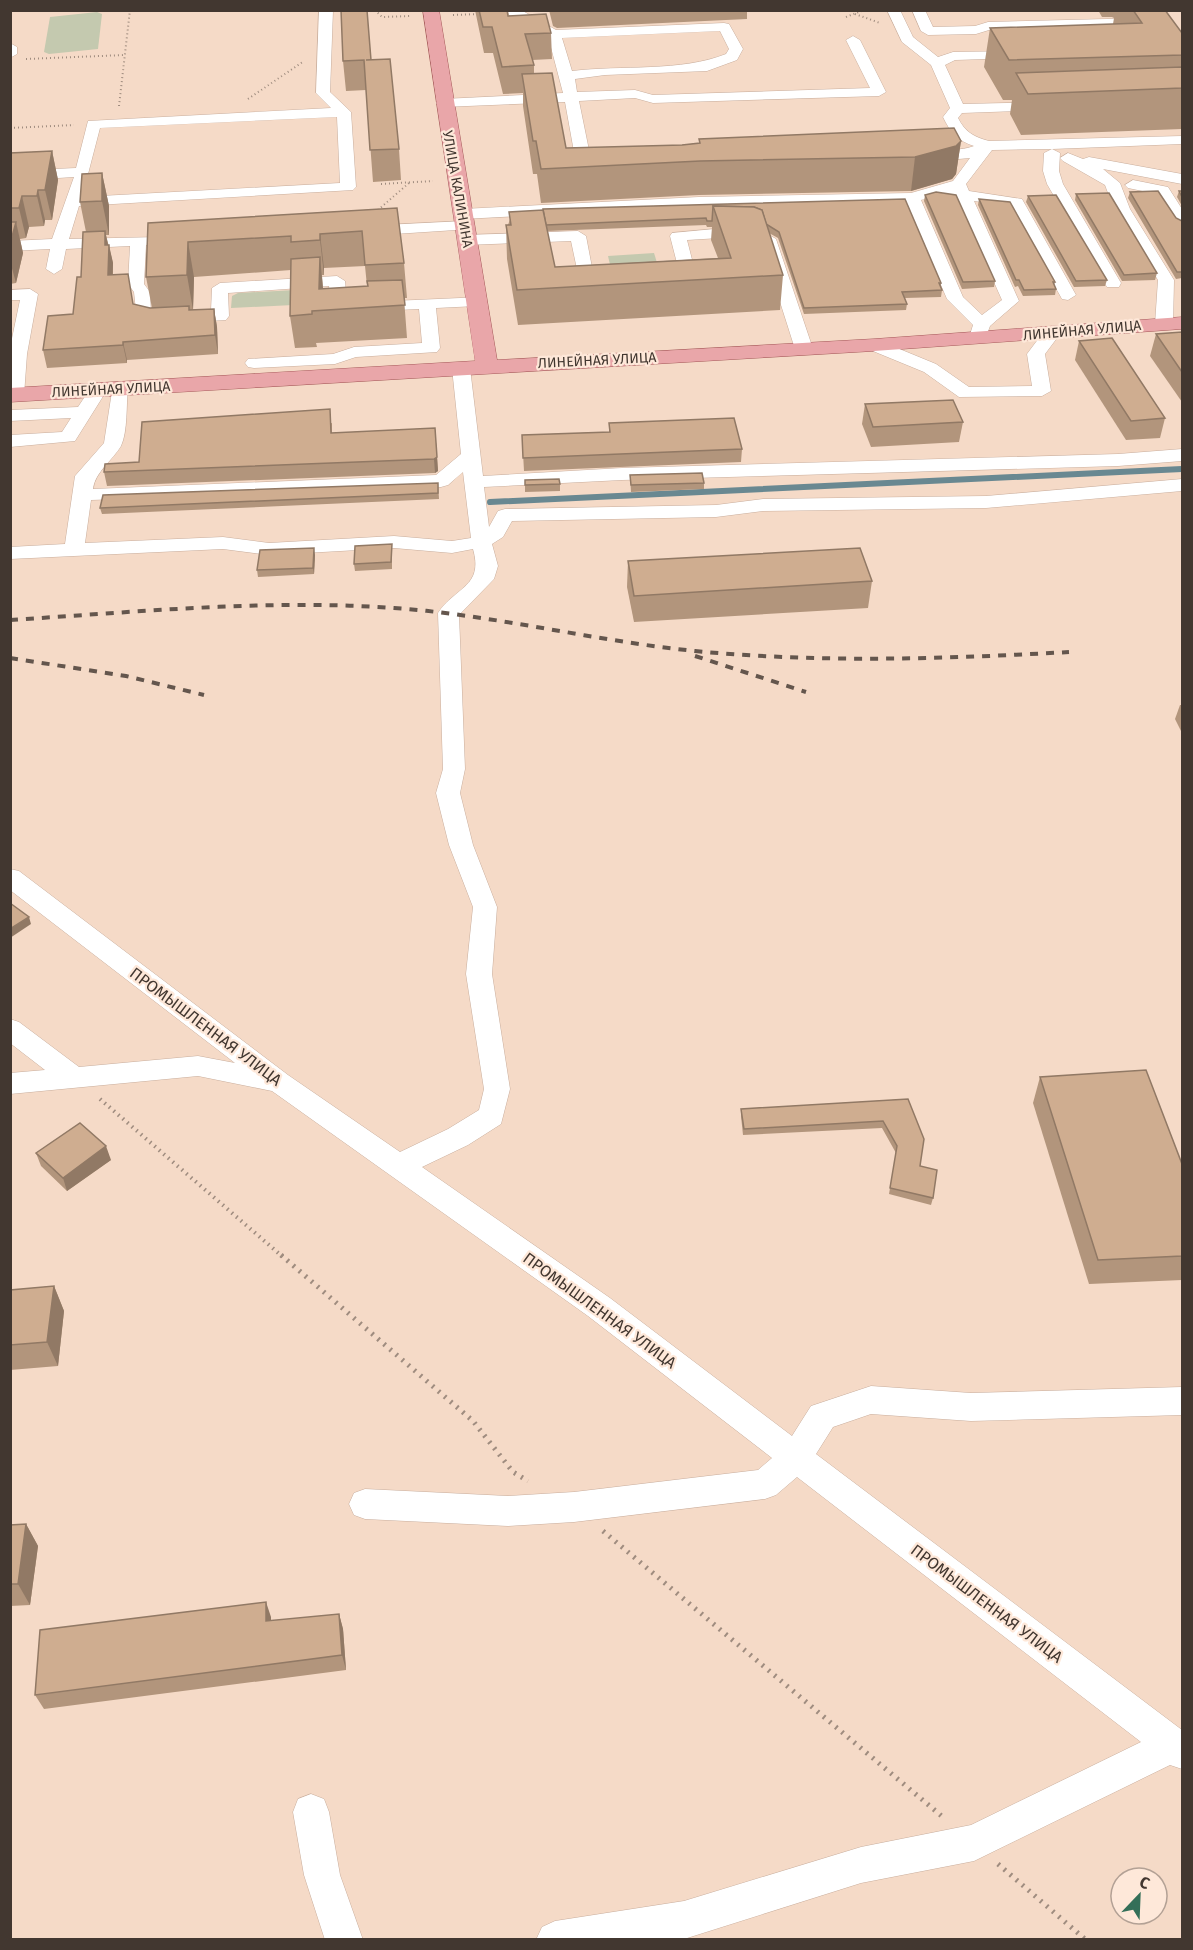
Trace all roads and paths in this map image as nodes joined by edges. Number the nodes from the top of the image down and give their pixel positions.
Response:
1 (130, 10) edge
2 (326, 10) edge
3 (375, 10) edge
4 (431, 10) edge
5 (864, 10) edge
6 (893, 10) edge
7 (918, 10) edge
8 (514, 12) edge
9 (855, 14) junction
10 (412, 16) dead end
11 (846, 17) dead end
12 (1166, 21) edge
13 (885, 25) dead end
14 (554, 34) junction
15 (1154, 34) edge
16 (1088, 36) edge
17 (853, 40) dead end
18 (10, 47) edge
19 (325, 48) junction
20 (1031, 53) edge
21 (125, 55) junction
22 (16, 56) edge
23 (937, 63) junction
24 (567, 76) junction
25 (570, 97) junction
26 (443, 103) junction
27 (1064, 105) edge
28 (120, 106) dead end
29 (958, 109) junction
30 (344, 112) junction
31 (219, 118) junction
32 (93, 123) junction
33 (10, 128) edge
34 (1173, 136) edge
35 (1035, 144) junction
36 (988, 146) junction
37 (1052, 153) junction
38 (904, 158) edge
39 (1068, 158) junction
40 (83, 172) junction
41 (610, 173) edge
42 (10, 176) edge
43 (433, 181) dead end
44 (1182, 181) edge
45 (409, 183) junction
46 (1112, 183) junction
47 (381, 184) edge
48 (960, 190) junction
49 (1162, 190) junction
50 (912, 198) junction
51 (72, 202) junction
52 (375, 213) edge
53 (1182, 220) edge
54 (465, 227) junction
55 (347, 231) edge
56 (173, 240) edge
57 (138, 241) junction
58 (58, 244) junction
59 (10, 246) edge
60 (54, 269) dead end
61 (655, 281) edge
62 (621, 282) edge
63 (1113, 283) dead end
64 (1068, 295) dead end
65 (10, 296) edge
66 (477, 301) junction
67 (427, 304) junction
68 (1173, 323) edge
69 (980, 331) junction
70 (1051, 333) junction
71 (874, 345) junction
72 (804, 349) junction
73 (14, 354) edge
74 (254, 363) dead end
75 (487, 366) junction
76 (336, 367) junction
77 (461, 368) junction
78 (108, 389) junction
79 (12, 402) edge
80 (84, 412) junction
81 (10, 441) edge
82 (1182, 455) edge
83 (470, 457) junction
84 (473, 482) junction
85 (1182, 484) edge
86 (81, 495) junction
87 (670, 524) dead end
88 (488, 538) junction
89 (74, 548) junction
90 (10, 553) edge
91 (10, 877) edge
92 (10, 1029) edge
93 (75, 1078) junction
94 (279, 1082) junction
95 (10, 1084) edge
96 (399, 1166) junction
97 (1182, 1401) edge
98 (796, 1457) junction
99 (533, 1484) dead end
100 (365, 1504) dead end
101 (574, 1507) junction
102 (1178, 1749) edge
103 (311, 1812) dead end
104 (974, 1843) junction
105 (344, 1940) edge
106 (555, 1940) edge
107 (1086, 1940) edge

1 - 21 path
2 - 19 street
3 - 10 path
4 - 26 main road, УЛИЦА КАЛИНИНА
5 - 9 path
6 - 23 street
7 - 12 street
8 - 14 street
9 - 11 path
9 - 13 path
14 - 24 street
14 - 24 street
15 - 16 street
17 - 25 street
18 - 22 street
19 - 30 street
19 - 31 path
20 - 23 street
21 - 22 path
21 - 28 path
23 - 29 street
24 - 25 street
25 - 26 street
25 - 41 street
26 - 54 main road, УЛИЦА КАЛИНИНА
27 - 29 street
29 - 36 street
30 - 31 street
30 - 51 street
31 - 32 street
32 - 33 path
32 - 40 street
34 - 35 street
35 - 36 street
35 - 37 street
36 - 38 street
36 - 48 street
37 - 39 street
37 - 63 street
39 - 44 street
39 - 46 street
40 - 42 street
40 - 51 street
43 - 45 path
44 - 49 street
45 - 47 path
45 - 52 path
46 - 49 street
46 - 68 street
48 - 50 street
48 - 64 street
48 - 69 street
49 - 53 street
50 - 54 street
50 - 69 street
51 - 58 street
54 - 55 street
54 - 62 street
54 - 66 main road, УЛИЦА КАЛИНИНА
56 - 57 street
57 - 58 street
57 - 67 street
58 - 59 street
58 - 60 street
61 - 72 street
65 - 73 street
66 - 67 street
66 - 75 main road, УЛИЦА КАЛИНИНА
67 - 76 street
68 - 70 main road, ЛИНЕЙНАЯ УЛИЦА
69 - 70 main road, ЛИНЕЙНАЯ УЛИЦА
69 - 71 main road, ЛИНЕЙНАЯ УЛИЦА
70 - 71 street
71 - 72 main road, ЛИНЕЙНАЯ УЛИЦА
72 - 75 main road, ЛИНЕЙНАЯ УЛИЦА
73 - 79 street
74 - 76 street
75 - 77 main road, ЛИНЕЙНАЯ УЛИЦА
76 - 77 main road, ЛИНЕЙНАЯ УЛИЦА
76 - 78 main road, ЛИНЕЙНАЯ УЛИЦА
77 - 83 street
78 - 79 main road, ЛИНЕЙНАЯ УЛИЦА
78 - 80 street
78 - 86 street
79 - 80 street
80 - 81 street
82 - 84 street
83 - 84 street
83 - 86 street
84 - 88 street
85 - 88 street
86 - 89 street
87 - 88 street
88 - 89 street
88 - 96 street
89 - 90 street
91 - 94 street, ПРОМЫШЛЕННАЯ УЛИЦА
92 - 93 street
93 - 94 street
93 - 95 street
93 - 99 path
94 - 96 street, ПРОМЫШЛЕННАЯ УЛИЦА
96 - 98 street, ПРОМЫШЛЕННАЯ УЛИЦА
97 - 98 street
98 - 101 street
98 - 102 street, ПРОМЫШЛЕННАЯ УЛИЦА
100 - 101 street
101 - 104 path
102 - 104 street
103 - 105 street
104 - 106 street
104 - 107 path

